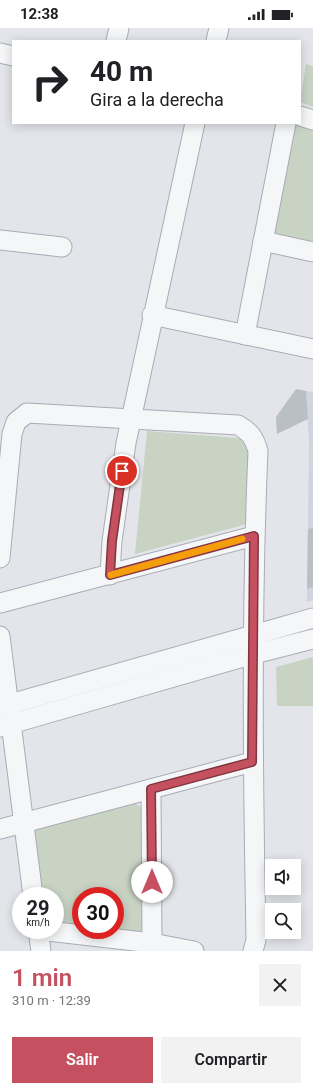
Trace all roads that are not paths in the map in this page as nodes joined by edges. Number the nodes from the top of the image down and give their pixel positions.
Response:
1 (119, 28) edge
2 (219, 28) edge
3 (116, 40) edge
4 (216, 40) edge
5 (0, 53) edge
6 (12, 56) edge
7 (301, 116) edge
8 (313, 120) edge
9 (195, 124) edge
10 (286, 124) edge
11 (0, 240) edge
12 (263, 241) junction
13 (62, 247) dead end
14 (313, 252) edge
15 (152, 315) junction
16 (245, 335) junction
17 (313, 349) edge
18 (131, 420) junction
19 (254, 536) junction
20 (0, 558) edge
21 (110, 575) junction
22 (0, 603) edge
23 (313, 618) edge
24 (0, 636) edge
25 (254, 636) junction
26 (313, 639) edge
27 (254, 654) junction
28 (4, 706) edge
29 (5, 726) edge
30 (252, 762) junction
31 (151, 789) junction
32 (24, 823) junction
33 (0, 829) edge
34 (32, 887) edge
35 (64, 933) edge
36 (40, 939) edge
37 (152, 943) junction
38 (42, 951) edge
39 (194, 951) edge
40 (253, 951) edge

1 - 3 street
2 - 4 street
5 - 6 street
7 - 8 street
9 - 15 street
10 - 12 street
11 - 13 street
12 - 14 street
12 - 16 street
15 - 16 street
15 - 18 street
16 - 17 street
18 - 19 street
18 - 20 street
18 - 21 street
19 - 21 street
19 - 25 street
21 - 22 street
23 - 25 street
24 - 28 street
25 - 27 street
25 - 28 street
26 - 27 street
27 - 29 street
27 - 30 street
28 - 29 street
29 - 32 street
30 - 31 street
30 - 40 street
31 - 32 street
31 - 37 street
32 - 33 street
32 - 34 street
35 - 37 street
36 - 38 street
37 - 39 street

